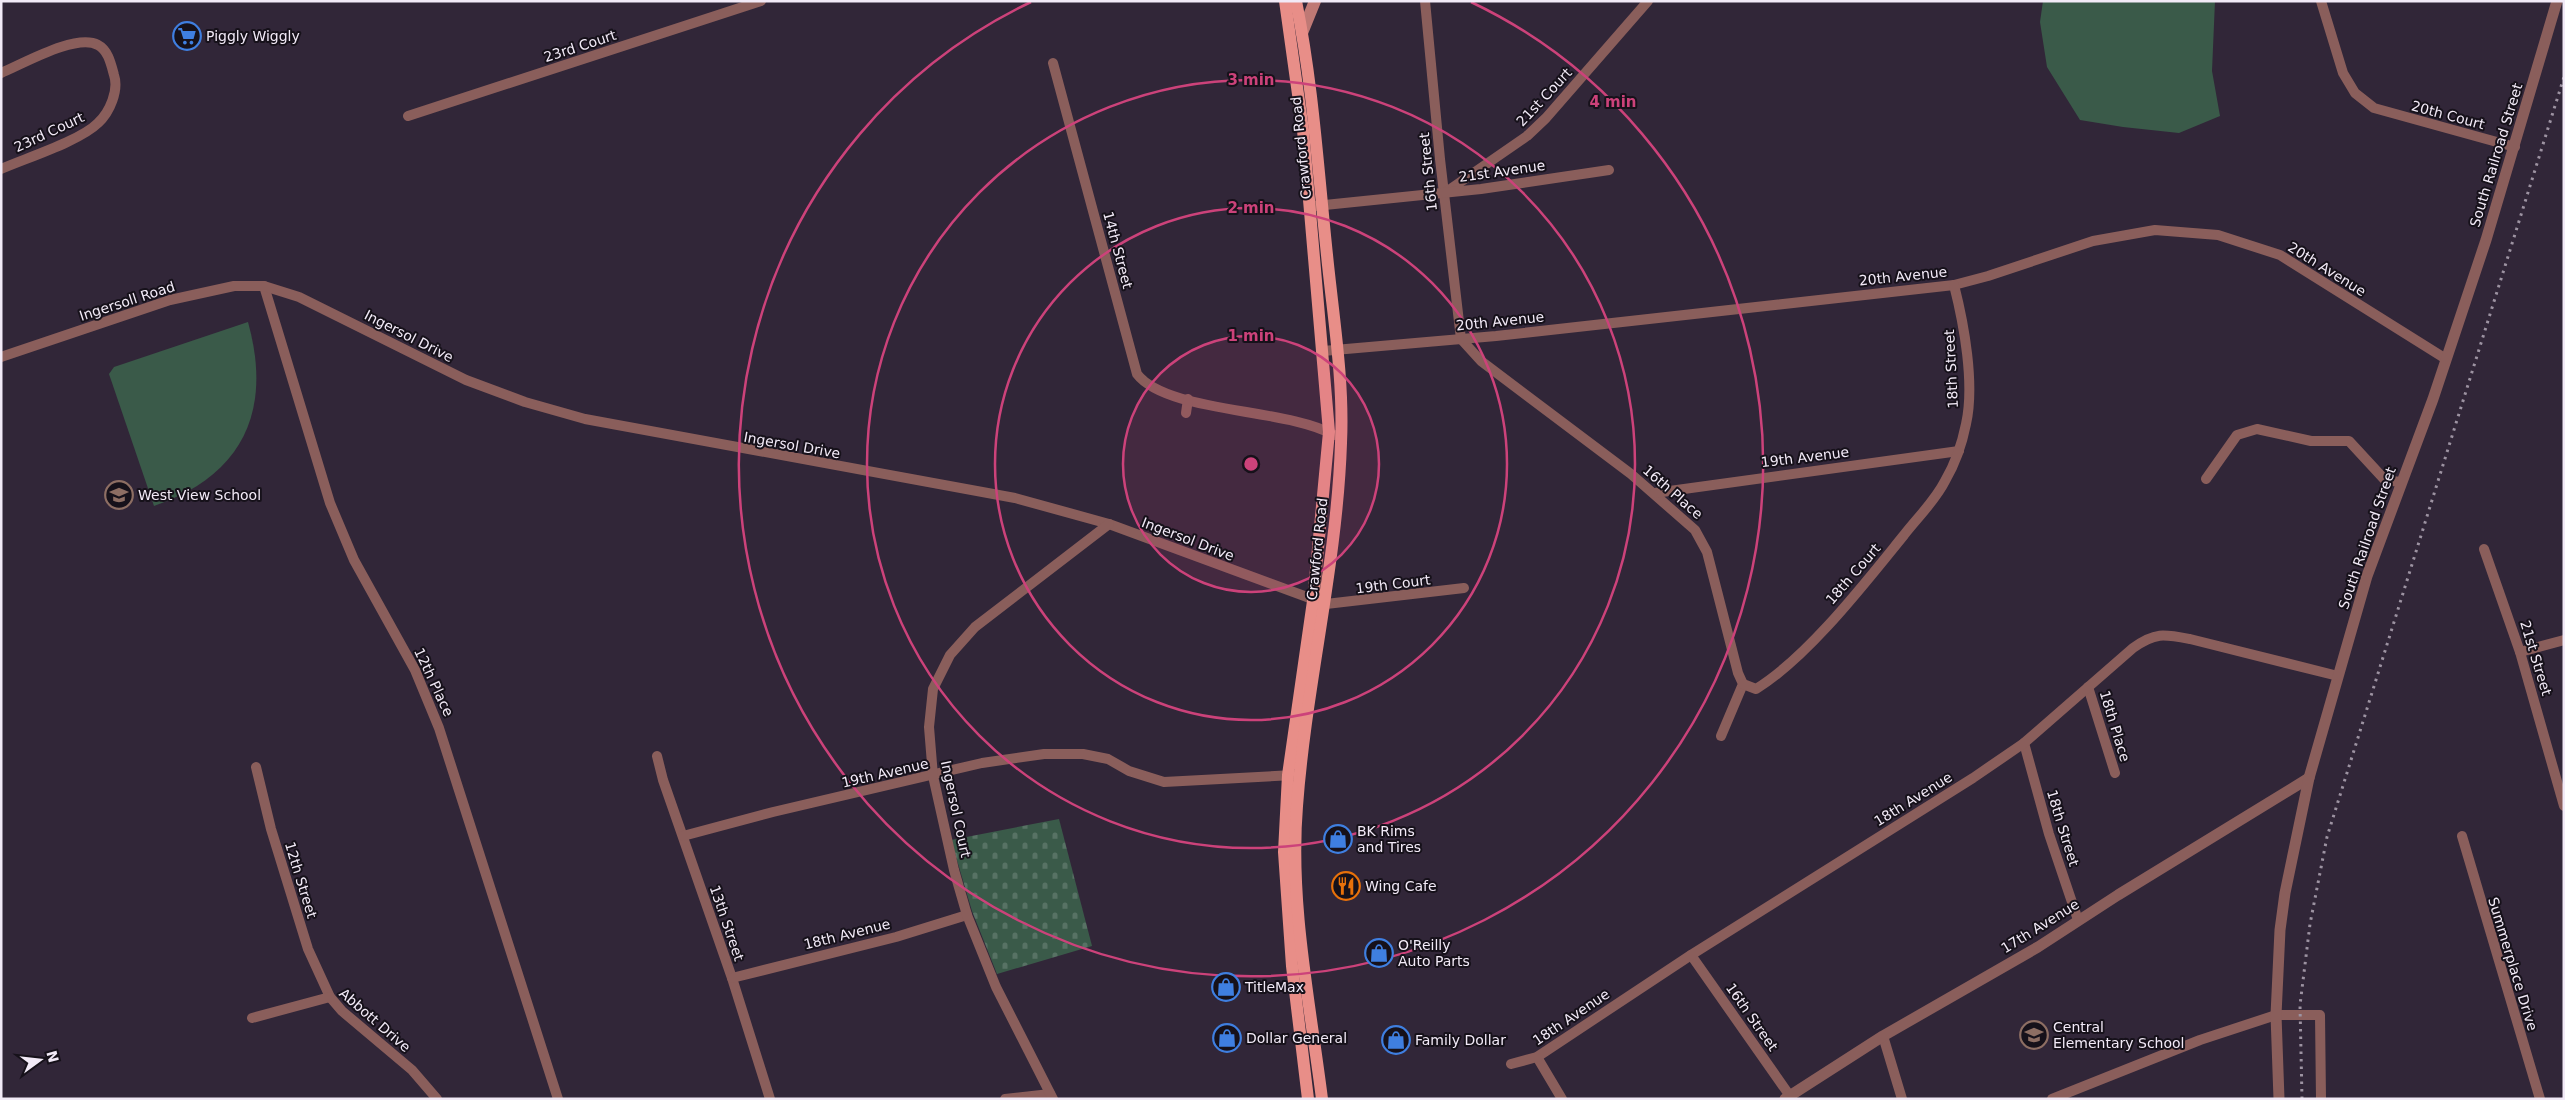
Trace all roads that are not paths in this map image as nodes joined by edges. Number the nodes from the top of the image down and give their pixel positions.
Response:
1 (761, 1) edge
2 (1315, 1) edge
3 (1425, 1) edge
4 (1648, 1) edge
5 (2321, 1) edge
6 (2558, 1) edge
7 (1290, 2) edge
8 (1302, 32) junction
9 (1052, 64) dead end
10 (1, 73) edge
11 (408, 116) dead end
12 (2515, 147) junction
13 (1, 169) edge
14 (1609, 170) dead end
15 (1444, 193) junction
16 (1316, 206) junction
17 (1954, 285) junction
18 (264, 286) junction
19 (1461, 339) junction
20 (1330, 350) junction
21 (1, 357) edge
22 (2446, 360) junction
23 (1188, 399) junction
24 (1186, 413) dead end
25 (1329, 432) junction
26 (1342, 439) junction
27 (1959, 451) junction
28 (2206, 479) dead end
29 (2400, 482) junction
30 (1655, 493) junction
31 (1110, 524) junction
32 (2484, 549) dead end
33 (1464, 588) dead end
34 (1319, 602) junction
35 (2564, 640) edge
36 (2520, 652) junction
37 (2338, 676) junction
38 (1743, 684) junction
39 (2088, 688) junction
40 (1721, 736) dead end
41 (2024, 743) junction
42 (657, 756) dead end
43 (256, 768) dead end
44 (2115, 773) dead end
45 (1294, 775) junction
46 (933, 776) junction
47 (2309, 778) junction
48 (2564, 806) edge
49 (683, 836) junction
50 (2462, 836) dead end
51 (967, 915) junction
52 (2078, 920) junction
53 (1691, 956) junction
54 (732, 978) junction
55 (330, 997) junction
56 (2276, 1015) junction
57 (252, 1018) dead end
58 (1883, 1036) junction
59 (1537, 1057) junction
60 (1512, 1064) dead end
61 (1051, 1096) edge
62 (1788, 1097) edge
63 (437, 1099) edge
64 (558, 1099) edge
65 (770, 1099) edge
66 (1005, 1099) edge
67 (1308, 1099) edge
68 (1322, 1099) edge
69 (1562, 1099) edge
70 (1902, 1099) edge
71 (2052, 1099) edge
72 (2279, 1099) edge
73 (2322, 1099) edge
74 (2540, 1099) edge

1 - 11 street, 23rd Court
2 - 8 main road
3 - 15 street, 16th Street
4 - 15 street, 21st Court
5 - 12 street, 20th Court
6 - 12 street, South Railroad Street
7 - 8 main road, Crawford Road
7 - 16 main road, Crawford Road
8 - 16 main road, Crawford Road
9 - 23 street, 14th Street
10 - 13 street, 23rd Court
12 - 22 street, South Railroad Street
14 - 15 street, 21st Avenue
15 - 16 street, 21st Avenue
15 - 19 street, 16th Street
16 - 20 main road, Crawford Road
17 - 19 street, 20th Avenue
17 - 22 street, 20th Avenue
17 - 27 street, 18th Street
18 - 21 street, Ingersoll Road
18 - 31 street, Ingersol Drive
18 - 64 street, 12th Place
19 - 20 street, 20th Avenue
19 - 30 street, 16th Place
20 - 25 main road, Crawford Road
20 - 26 main road, Crawford Road
22 - 29 street, South Railroad Street
23 - 24 street
23 - 25 street
25 - 26 street
25 - 34 main road, Crawford Road
26 - 34 main road, Crawford Road
27 - 30 street, 19th Avenue
27 - 38 street, 18th Court
28 - 29 street
29 - 37 street, South Railroad Street
30 - 38 street, 16th Place
31 - 34 street, Ingersol Drive
31 - 46 street, Ingersol Court
32 - 36 street, 21st Street
33 - 34 street, 19th Court
34 - 45 main road, Crawford Road
35 - 36 street
36 - 48 street, 21st Street
37 - 39 street, 18th Avenue
37 - 47 street, South Railroad Street
38 - 40 street
39 - 41 street, 18th Avenue
39 - 44 street, 18th Place
41 - 52 street, 18th Street
41 - 53 street, 18th Avenue
42 - 49 street, 13th Street
43 - 55 street, 12th Street
45 - 46 street, 19th Avenue
45 - 67 main road, Crawford Road
45 - 68 main road, Crawford Road
46 - 49 street, 19th Avenue
46 - 51 street, Ingersol Court
47 - 52 street, 17th Avenue
47 - 56 street, South Railroad Street
49 - 54 street, 13th Street
50 - 74 street, Summerplace Drive
51 - 54 street, 18th Avenue
51 - 61 street, Ingersol Court
52 - 58 street, 17th Avenue
53 - 59 street, 18th Avenue
53 - 62 street, 16th Street
54 - 65 street, 13th Street
55 - 57 street, Abbott Drive
55 - 63 street, Abbott Drive
56 - 71 street
56 - 72 street, South Railroad Street
56 - 73 street
58 - 62 street, 17th Avenue
58 - 70 street
59 - 60 street, 18th Avenue
59 - 69 street
61 - 66 street

